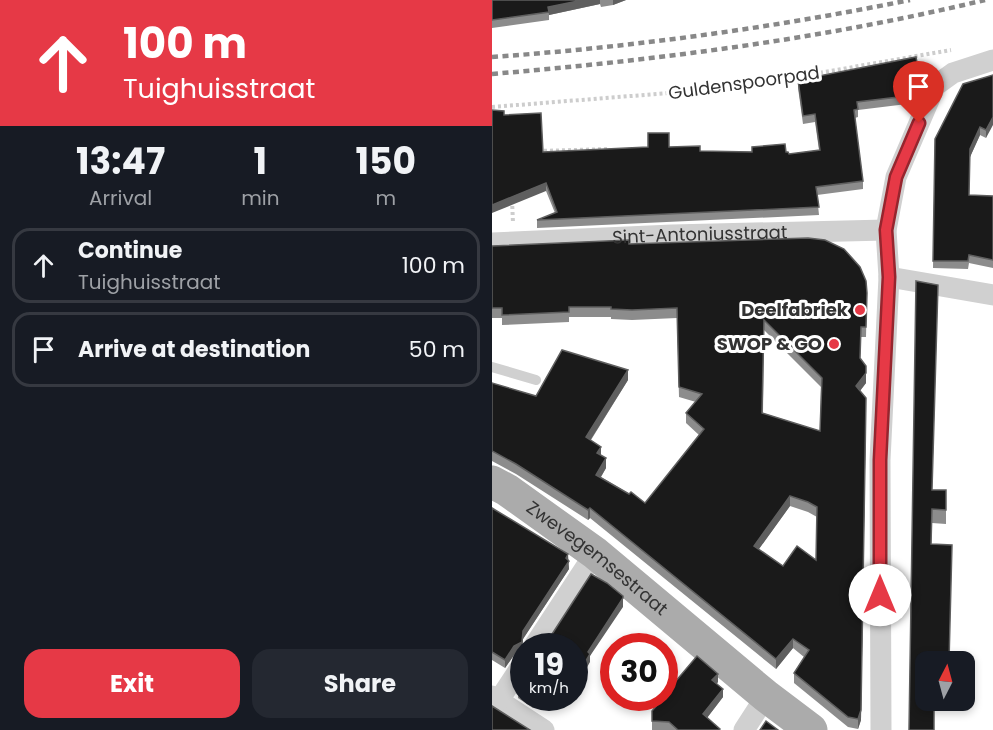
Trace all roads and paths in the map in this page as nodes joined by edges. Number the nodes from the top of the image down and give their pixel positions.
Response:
1 (960, 49) dead end
2 (993, 60) edge
3 (492, 107) edge
4 (610, 149) edge
5 (532, 152) edge
6 (512, 198) edge
7 (886, 230) junction
8 (492, 243) edge
9 (513, 243) junction
10 (889, 277) junction
11 (993, 295) edge
12 (492, 367) edge
13 (536, 380) dead end
14 (492, 482) edge
15 (596, 553) junction
16 (543, 633) edge
17 (510, 679) edge
18 (766, 696) junction
19 (495, 698) edge
20 (544, 730) edge
21 (744, 730) edge
22 (811, 730) edge
23 (881, 730) edge

1 - 3 path, Guldenspoorpad
2 - 7 street
4 - 5 path
6 - 9 path
7 - 9 street, Sint-Antoniusstraat
7 - 10 street
8 - 9 street, Sint-Antoniusstraat
10 - 11 street
10 - 23 street
12 - 13 lane
14 - 15 main road, Zwevegemsestraat
15 - 16 street
15 - 18 main road, Zwevegemsestraat
17 - 19 street
18 - 21 street
18 - 22 main road, Zwevegemsestraat
19 - 20 street

